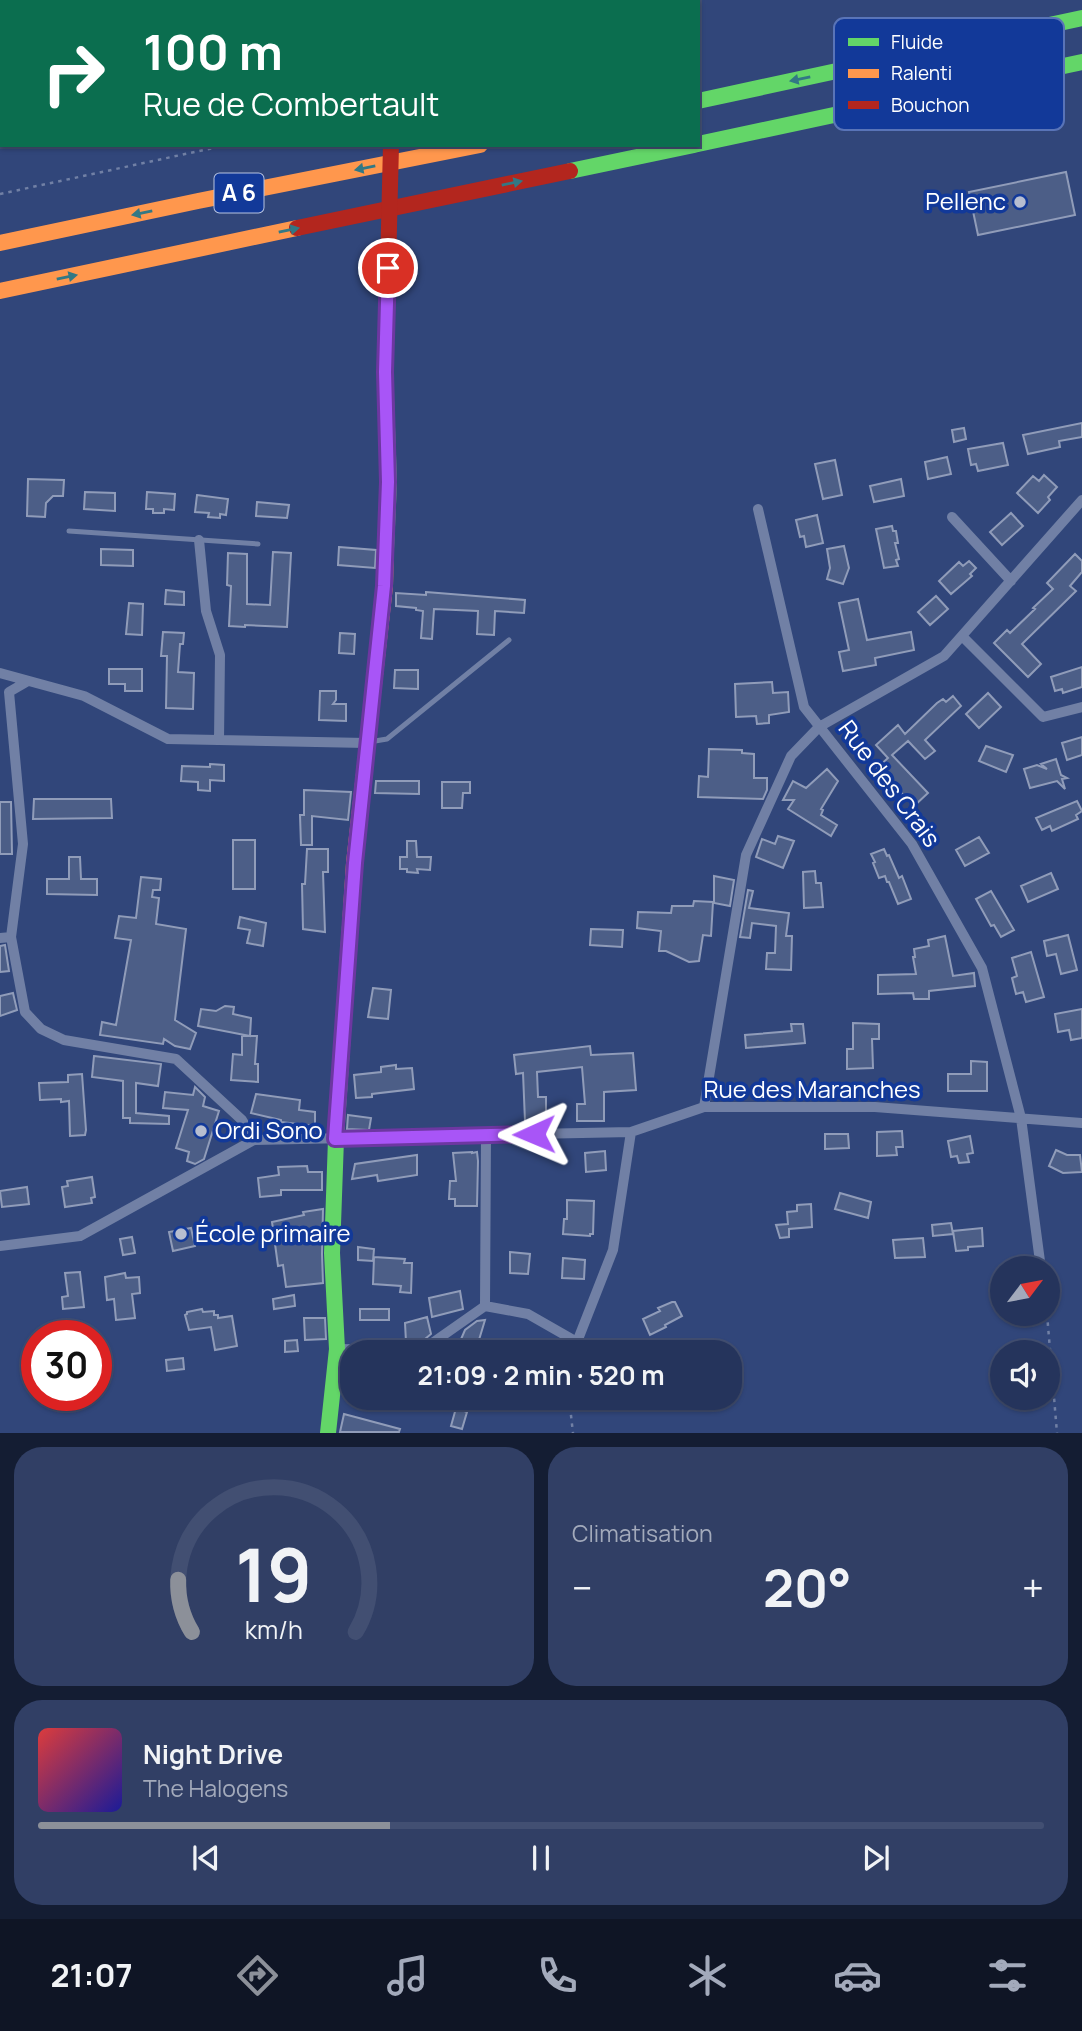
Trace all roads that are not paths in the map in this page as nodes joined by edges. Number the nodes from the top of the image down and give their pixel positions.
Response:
1 (1082, 18) edge
2 (1064, 22) edge
3 (1082, 62) edge
4 (1064, 66) edge
5 (834, 72) edge
6 (700, 101) edge
7 (834, 115) edge
8 (700, 144) edge
9 (391, 147) edge
10 (470, 147) edge
11 (686, 147) edge
12 (0, 243) edge
13 (0, 291) edge
14 (1082, 500) edge
15 (758, 509) dead end
16 (952, 517) dead end
17 (69, 530) dead end
18 (199, 540) junction
19 (258, 544) dead end
20 (1011, 581) junction
21 (962, 636) junction
22 (509, 640) dead end
23 (0, 673) edge
24 (28, 681) junction
25 (1082, 707) edge
26 (819, 727) junction
27 (219, 740) junction
28 (366, 743) junction
29 (6, 937) edge
30 (704, 1107) junction
31 (1021, 1118) junction
32 (1082, 1123) edge
33 (631, 1132) junction
34 (486, 1135) junction
35 (335, 1139) junction
36 (254, 1140) junction
37 (0, 1246) edge
38 (1039, 1256) edge
39 (485, 1306) junction
40 (337, 1349) junction
41 (328, 1433) edge

1 -> 2 main road
3 - 4 main road, A 6
5 -> 6 main road
7 - 8 main road, A 6
9 - 28 main road, bridge
10 -> 12 main road, A 6
13 -> 11 main road, A 6
14 - 20 street
15 - 26 street, Rue des Crais
16 - 20 street
17 - 18 lane
18 - 19 lane
18 - 27 street
20 - 21 street
21 - 25 street
21 - 26 street
22 - 28 lane
23 - 24 street
24 - 27 street
24 - 29 street
26 - 30 street
26 - 31 street, Rue des Crais
27 - 28 street
28 - 35 main road
29 - 36 street
30 - 31 street, Rue des Maranches
30 - 33 street, Rue des Maranches
31 - 32 street, Rue des Maranches
31 - 38 street, Rue des Crais
33 - 34 street, Rue des Maranches
33 - 39 street
34 - 35 street, Rue des Maranches
34 - 39 street
35 - 36 street, Rue des Maranches
35 - 40 main road
36 - 37 street
39 - 40 street
40 - 41 main road

